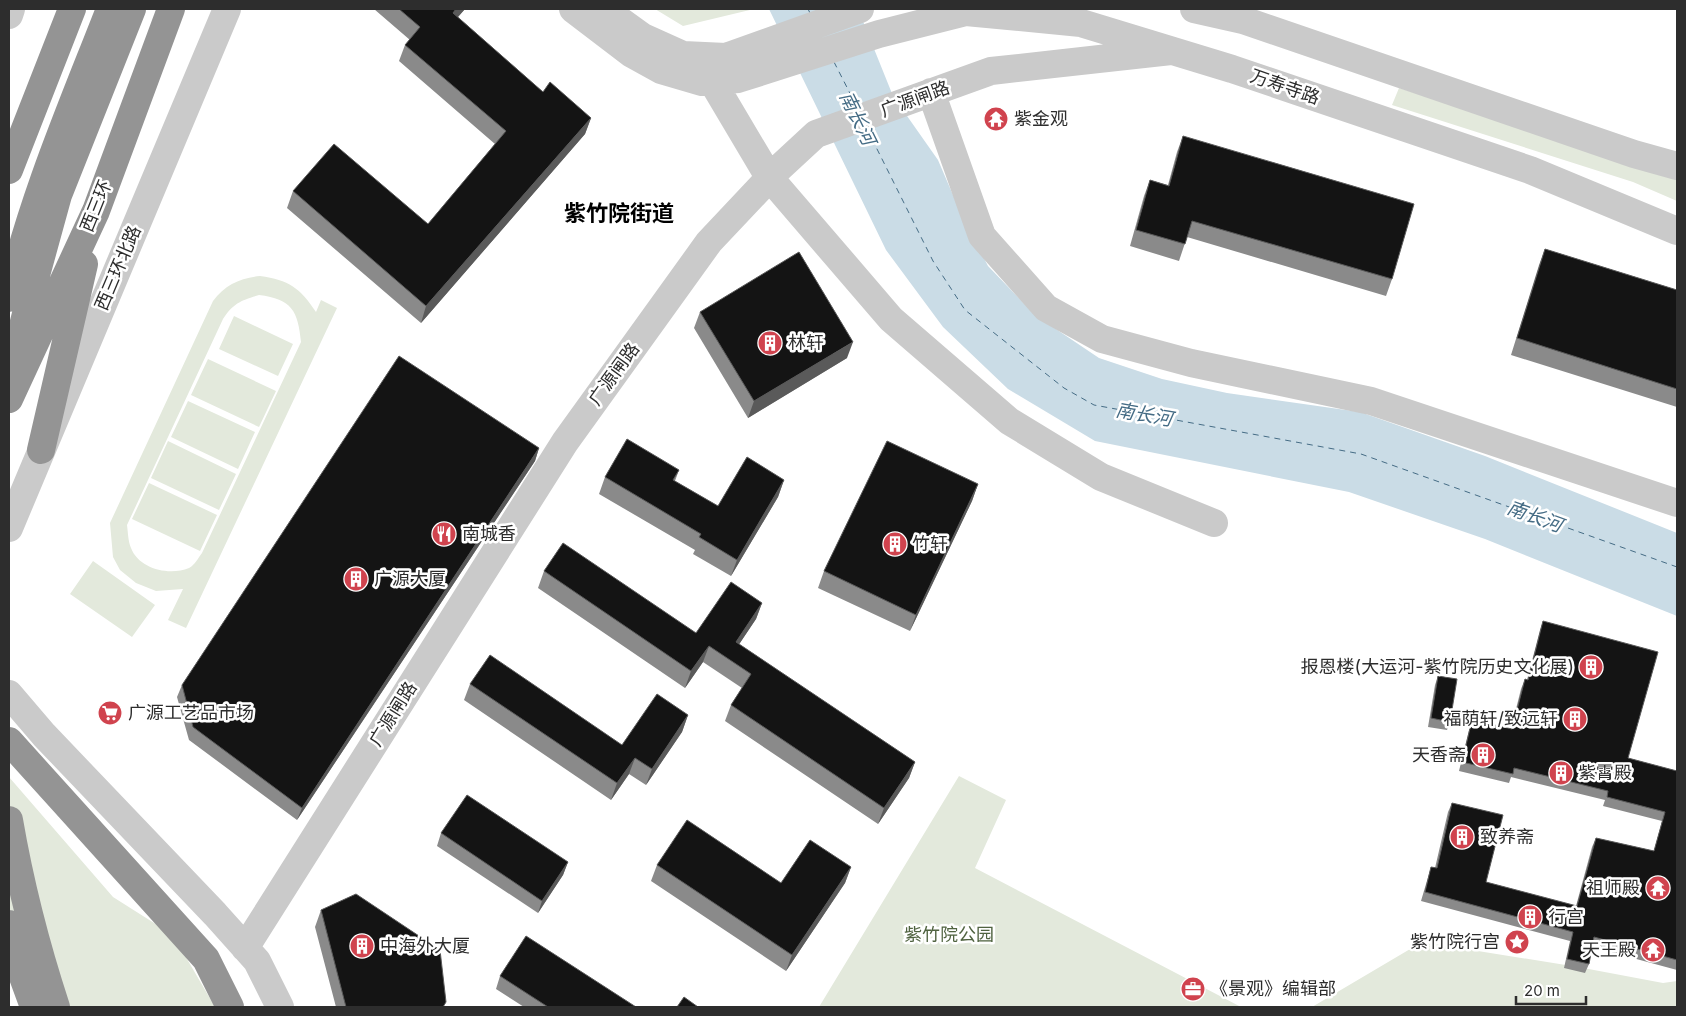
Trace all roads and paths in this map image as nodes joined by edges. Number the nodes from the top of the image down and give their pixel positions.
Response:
1 (11, 9) edge
2 (72, 9) edge
3 (110, 9) edge
4 (132, 9) edge
5 (171, 9) edge
6 (227, 9) edge
7 (573, 9) edge
8 (604, 9) edge
9 (860, 9) edge
10 (1194, 9) edge
11 (9, 16) edge
12 (1171, 51) junction
13 (712, 81) junction
14 (931, 93) junction
15 (1677, 166) edge
16 (9, 170) edge
17 (770, 177) junction
18 (48, 193) junction
19 (96, 210) junction
20 (1677, 231) edge
21 (9, 298) edge
22 (9, 397) edge
23 (41, 450) junction
24 (1677, 503) edge
25 (1214, 523) dead end
26 (9, 528) edge
27 (9, 694) edge
28 (9, 741) edge
29 (9, 820) edge
30 (9, 924) edge
31 (245, 948) junction
32 (34, 1007) edge
33 (56, 1007) edge
34 (230, 1007) edge
35 (280, 1007) edge

1 - 11 street
2 - 16 highway
3 - 18 highway
4 - 18 highway
5 - 19 highway, 西三环
6 - 23 street, 西三环北路
7 - 13 street
8 - 9 street
10 - 15 street
12 - 13 street, 万寿寺路
12 - 14 street, 广源闸路
12 - 20 street, 万寿寺路
13 - 17 street
14 - 17 street, 广源闸路
14 - 24 street
17 - 25 street
17 - 31 street, 广源闸路
18 - 21 highway
18 - 22 highway
19 - 22 highway, 西三环
19 - 23 highway
23 - 26 street, 西三环北路
27 - 31 street
28 - 34 highway
29 - 33 highway
30 - 32 highway
31 - 35 street

